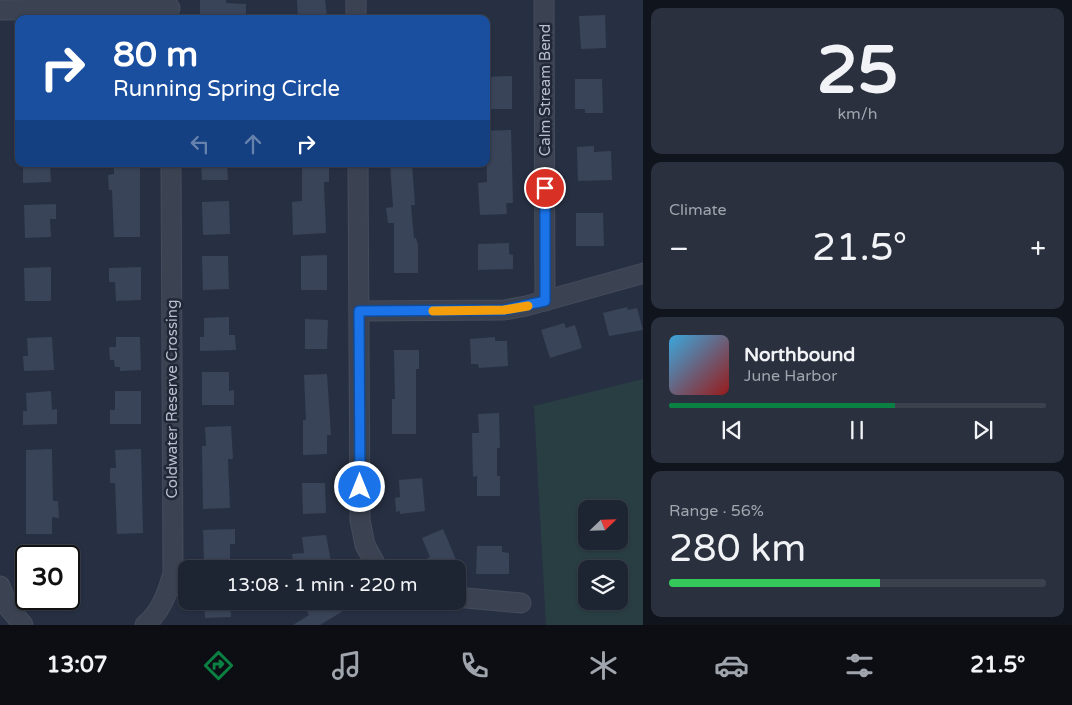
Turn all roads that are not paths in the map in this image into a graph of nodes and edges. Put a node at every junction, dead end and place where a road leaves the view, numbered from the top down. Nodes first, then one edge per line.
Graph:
1 (356, 0) edge
2 (544, 0) edge
3 (170, 9) edge
4 (0, 10) edge
5 (356, 15) edge
6 (171, 167) edge
7 (358, 167) edge
8 (643, 274) edge
9 (545, 301) junction
10 (359, 311) junction
11 (373, 560) edge
12 (0, 586) edge
13 (466, 598) edge
14 (521, 603) dead end
15 (23, 625) edge
16 (145, 625) edge

1 - 5 street
2 - 9 street, Calm Stream Bend
3 - 4 street
6 - 16 street, Coldwater Reserve Crossing
7 - 10 street
8 - 9 street
9 - 10 street
10 - 11 street
12 - 15 street
13 - 14 street

